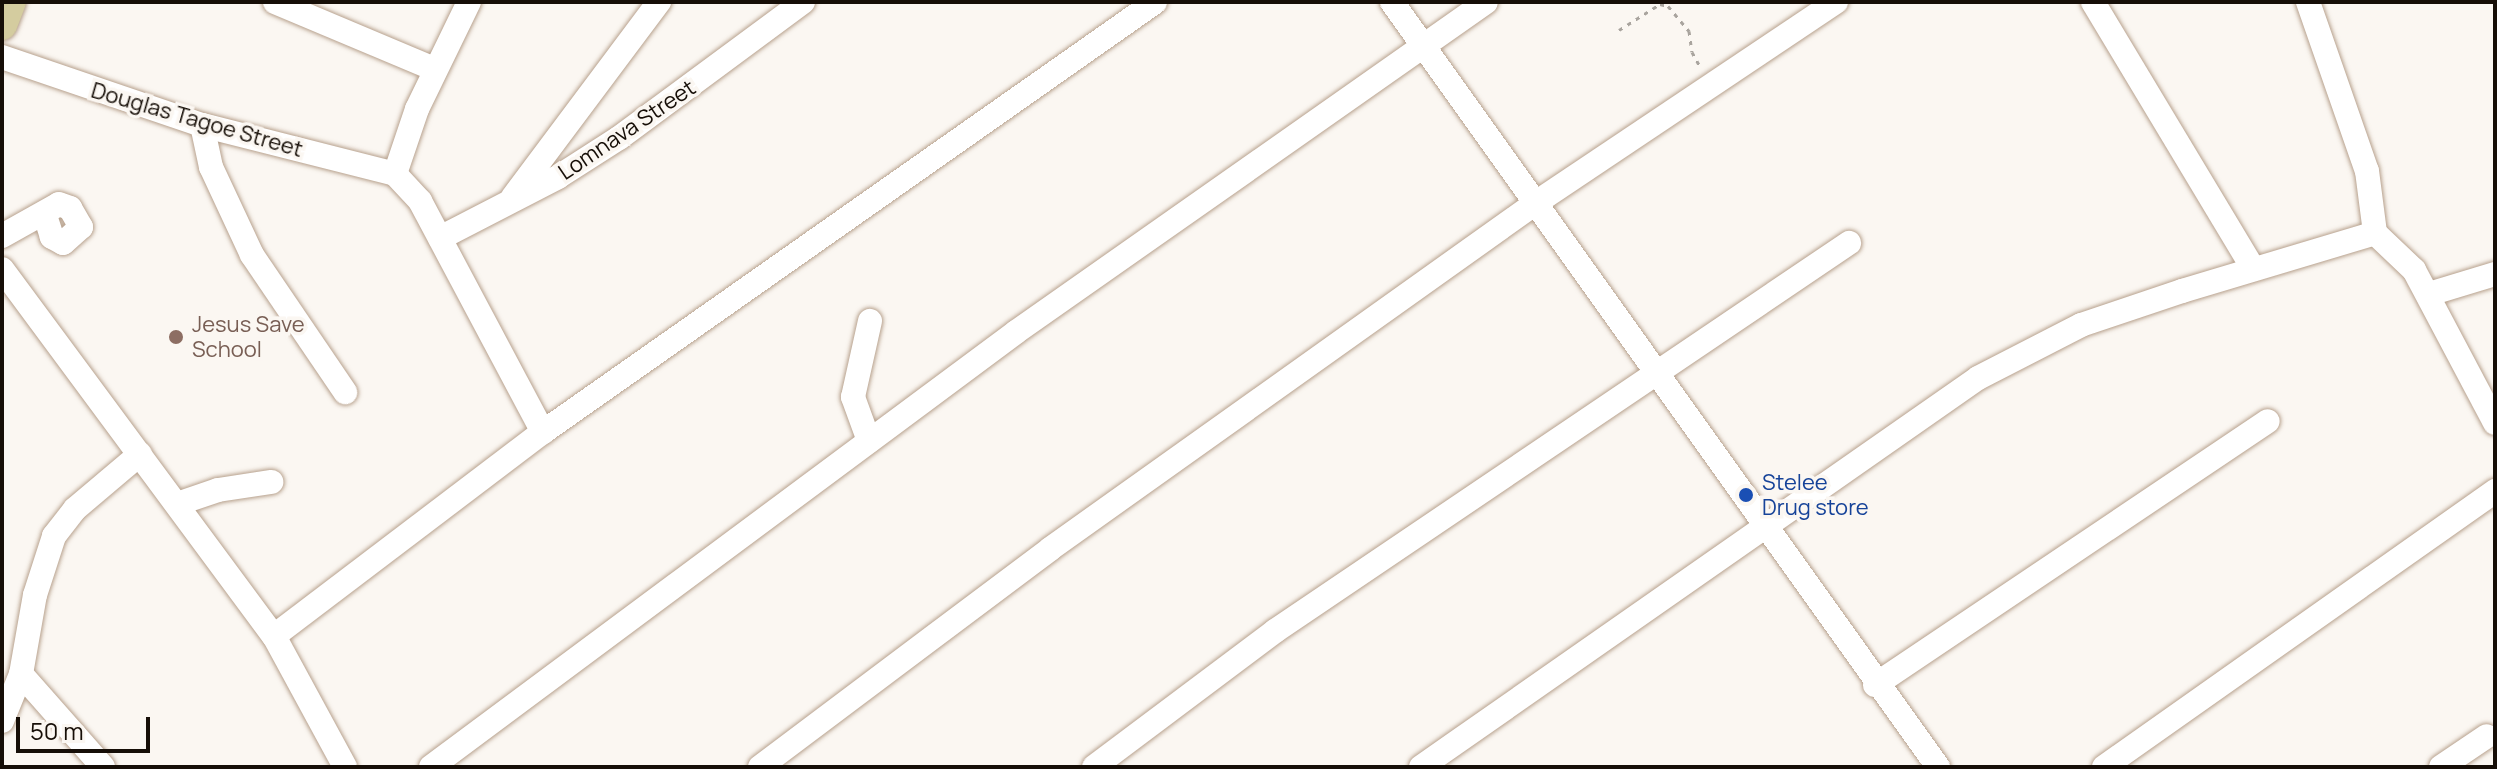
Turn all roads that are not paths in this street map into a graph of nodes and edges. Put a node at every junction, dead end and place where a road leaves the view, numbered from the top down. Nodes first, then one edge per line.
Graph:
1 (11, 2) edge
2 (275, 2) edge
3 (469, 2) edge
4 (659, 2) edge
5 (803, 2) edge
6 (1155, 2) edge
7 (1392, 2) edge
8 (1486, 2) edge
9 (1836, 2) edge
10 (2093, 2) edge
11 (2308, 2) edge
12 (2, 25) edge
13 (1424, 44) junction
14 (2, 57) edge
15 (434, 69) junction
16 (202, 125) junction
17 (395, 174) junction
18 (510, 202) junction
19 (1537, 202) junction
20 (44, 213) dead end
21 (2375, 233) junction
22 (2, 236) edge
23 (440, 238) junction
24 (1849, 243) dead end
25 (2253, 268) junction
26 (2, 269) edge
27 (2495, 274) edge
28 (2429, 294) junction
29 (870, 321) dead end
30 (1658, 372) junction
31 (345, 392) dead end
32 (2489, 397) edge
33 (2268, 421) dead end
34 (2495, 423) edge
35 (543, 432) junction
36 (869, 441) junction
37 (140, 454) junction
38 (271, 482) dead end
39 (2495, 491) edge
40 (177, 504) junction
41 (1763, 527) junction
42 (274, 636) junction
43 (21, 674) junction
44 (1875, 685) junction
45 (2, 721) edge
46 (2487, 736) dead end
47 (103, 767) edge
48 (345, 767) edge
49 (431, 767) edge
50 (760, 767) edge
51 (1094, 767) edge
52 (1421, 767) edge
53 (1938, 767) edge
54 (2104, 767) edge
55 (2441, 767) edge

1 - 12 main road
2 - 15 street
3 - 15 street
4 - 18 street
5 - 18 street, Lomnava Street
6 - 35 street
7 - 13 street
8 - 13 street
9 - 19 street
10 - 25 street
11 - 21 street
13 - 19 street
13 - 36 street
14 - 16 street, Douglas Tagoe Street
15 - 17 street
16 - 17 street, Douglas Tagoe Street
16 - 31 street
17 - 23 street
18 - 23 street, Lomnava Street
19 - 30 street
19 - 50 street
20 - 22 street
21 - 25 street
21 - 28 street
23 - 35 street
24 - 30 street
25 - 41 street
26 - 37 street
27 - 28 street
28 - 32 street
29 - 36 street
30 - 41 street
30 - 51 street
32 - 34 street
33 - 44 street
35 - 42 street
36 - 49 street
37 - 40 street
37 - 43 street
38 - 40 street
39 - 54 street
40 - 42 street
41 - 44 street
41 - 52 street
42 - 48 street
43 - 45 street
43 - 47 street
44 - 53 street
46 - 55 street

